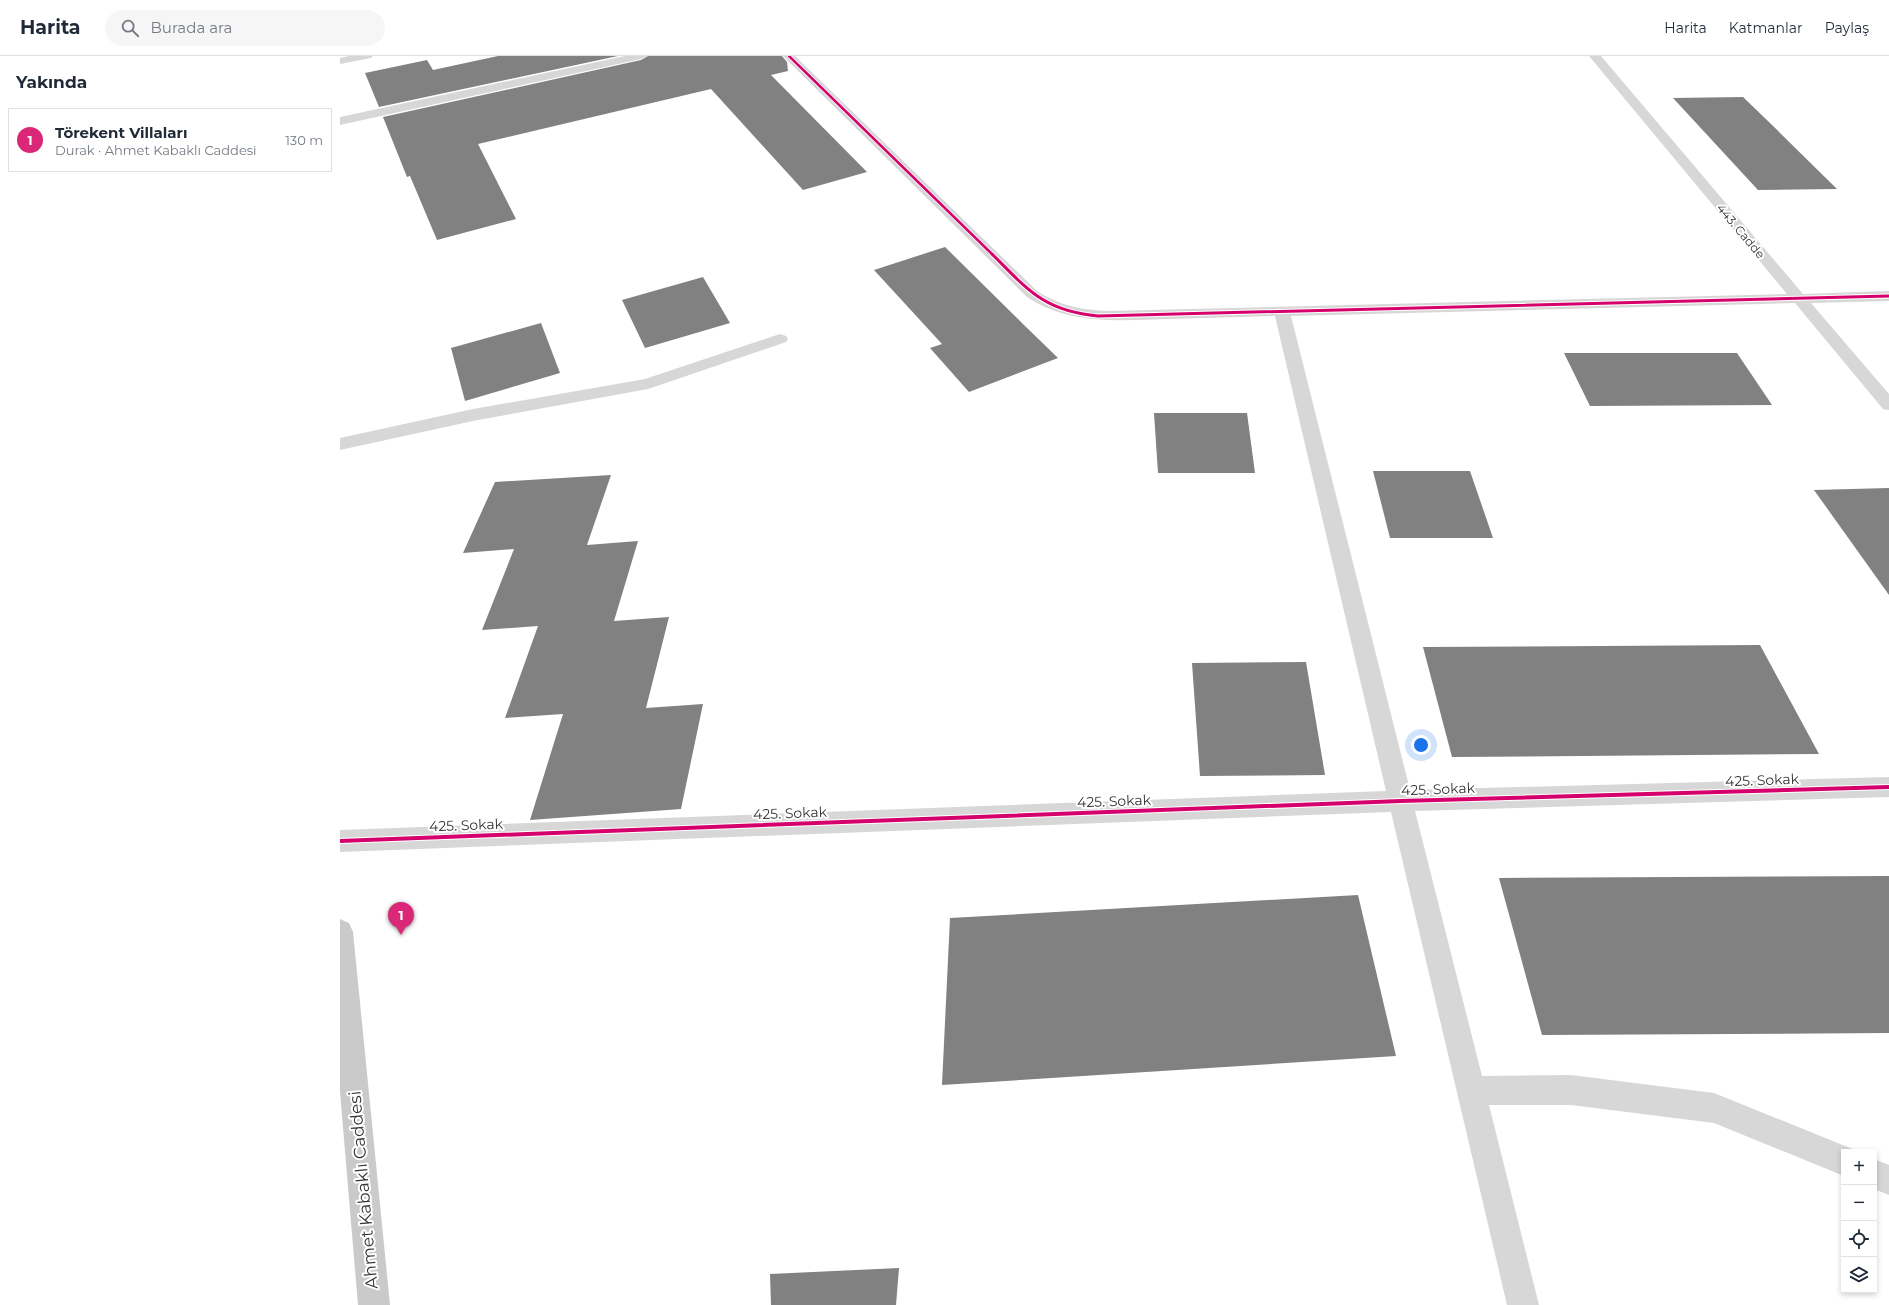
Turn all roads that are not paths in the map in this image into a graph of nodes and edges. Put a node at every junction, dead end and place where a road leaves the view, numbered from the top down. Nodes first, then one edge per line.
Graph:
1 (367, 56) edge
2 (641, 56) edge
3 (789, 56) edge
4 (1595, 56) edge
5 (340, 61) edge
6 (340, 122) edge
7 (1889, 296) edge
8 (1797, 298) junction
9 (1282, 312) junction
10 (780, 339) dead end
11 (1889, 405) edge
12 (340, 444) edge
13 (1889, 787) edge
14 (1401, 801) junction
15 (340, 841) edge
16 (340, 932) edge
17 (1471, 1091) junction
18 (1841, 1160) edge
19 (1877, 1175) edge
20 (1889, 1180) edge
21 (374, 1305) edge
22 (1523, 1305) edge

1 - 5 street
2 - 6 street
3 - 9 street
4 - 8 street, 443. Cadde
7 - 8 street
8 - 9 street
8 - 11 street, 443. Cadde
9 - 14 street
10 - 12 street
13 - 14 street, 425. Sokak
14 - 15 street, 425. Sokak
14 - 17 street
16 - 21 main road, Ahmet Kabaklı Caddesi
17 - 18 street
17 - 22 street
19 - 20 street

